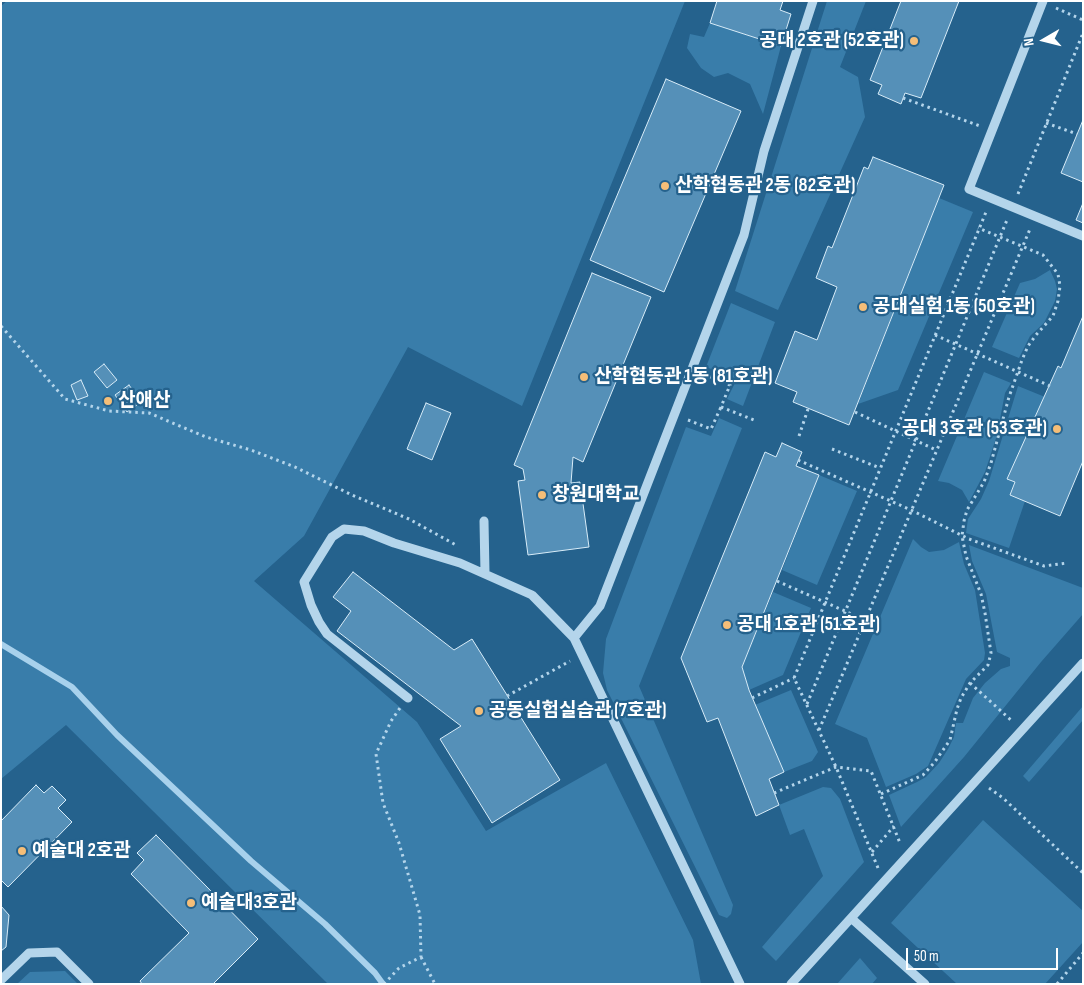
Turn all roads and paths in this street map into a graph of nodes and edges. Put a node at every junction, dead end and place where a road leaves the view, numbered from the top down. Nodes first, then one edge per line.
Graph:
1 (813, 1) edge
2 (1043, 2) edge
3 (1083, 20) edge
4 (1083, 33) edge
5 (903, 98) dead end
6 (1046, 123) junction
7 (992, 131) junction
8 (1077, 134) dead end
9 (990, 198) junction
10 (1012, 207) junction
11 (1034, 216) junction
12 (978, 228) junction
13 (1083, 236) edge
14 (1000, 237) junction
15 (1022, 246) junction
16 (1, 326) edge
17 (934, 335) junction
18 (956, 345) junction
19 (977, 353) junction
20 (693, 370) junction
21 (1018, 372) junction
22 (1050, 386) dead end
23 (721, 406) junction
24 (808, 409) dead end
25 (855, 412) dead end
26 (675, 416) junction
27 (754, 420) dead end
28 (896, 430) junction
29 (799, 436) dead end
30 (916, 441) junction
31 (832, 449) dead end
32 (936, 450) junction
33 (798, 460) dead end
34 (880, 468) junction
35 (871, 492) junction
36 (891, 501) junction
37 (911, 510) junction
38 (484, 521) dead end
39 (962, 536) junction
40 (463, 549) dead end
41 (1067, 563) dead end
42 (485, 573) junction
43 (777, 581) dead end
44 (826, 602) junction
45 (845, 612) junction
46 (865, 620) junction
47 (574, 638) junction
48 (581, 655) junction
49 (1083, 663) edge
50 (794, 678) junction
51 (970, 683) junction
52 (508, 696) dead end
53 (408, 698) joint
54 (752, 698) dead end
55 (807, 705) junction
56 (819, 730) junction
57 (1022, 730) junction
58 (836, 768) junction
59 (978, 779) junction
60 (774, 793) dead end
61 (881, 794) junction
62 (894, 826) junction
63 (872, 852) junction
64 (906, 857) junction
65 (1083, 873) edge
66 (884, 882) junction
67 (851, 918) junction
68 (1083, 954) edge
69 (421, 957) junction
70 (1, 980) edge
71 (89, 984) edge
72 (384, 984) edge
73 (435, 984) edge
74 (740, 984) edge
75 (791, 984) edge
76 (925, 984) edge
77 (1057, 984) edge

1 - 20 lane
2 - 3 path
2 - 7 lane
4 - 6 path
5 - 7 path
6 - 8 path
6 - 10 path
7 - 9 lane
9 - 10 lane
9 - 12 path
10 - 11 lane
10 - 14 path
11 - 13 lane
11 - 15 path
12 - 14 path
12 - 17 path
14 - 15 path
14 - 18 path
15 - 19 path
15 - 21 path
16 - 40 path
17 - 18 path
17 - 28 path
18 - 19 path
18 - 30 path
19 - 21 path
19 - 32 path
20 - 23 path
20 - 26 lane
21 - 22 path
21 - 39 path
23 - 26 path
23 - 27 path
24 - 29 path
25 - 28 path
26 - 47 lane
28 - 30 path
28 - 34 path
30 - 32 path
30 - 36 path
31 - 34 path
32 - 37 path
33 - 35 path
34 - 35 path
35 - 36 path
35 - 44 path
36 - 37 path
36 - 45 path
37 - 39 path
37 - 46 path
38 - 42 lane
39 - 41 path
39 - 51 path
42 - 47 lane
42 - 53 lane
43 - 44 path
44 - 45 path
44 - 50 path
45 - 46 path
45 - 55 path
46 - 56 path
47 - 48 lane
48 - 52 path
48 - 74 lane
49 - 57 lane
50 - 54 path
50 - 55 path
51 - 57 path
51 - 61 path
53 - 69 path
55 - 56 path
56 - 58 path
57 - 59 lane
58 - 60 path
58 - 61 path
58 - 63 path
59 - 64 lane
59 - 65 path
61 - 62 path
62 - 63 path
62 - 64 path
63 - 66 path
64 - 66 lane
66 - 67 lane
67 - 75 lane
67 - 76 lane
68 - 77 path
69 - 72 path
69 - 73 path
70 - 71 lane

